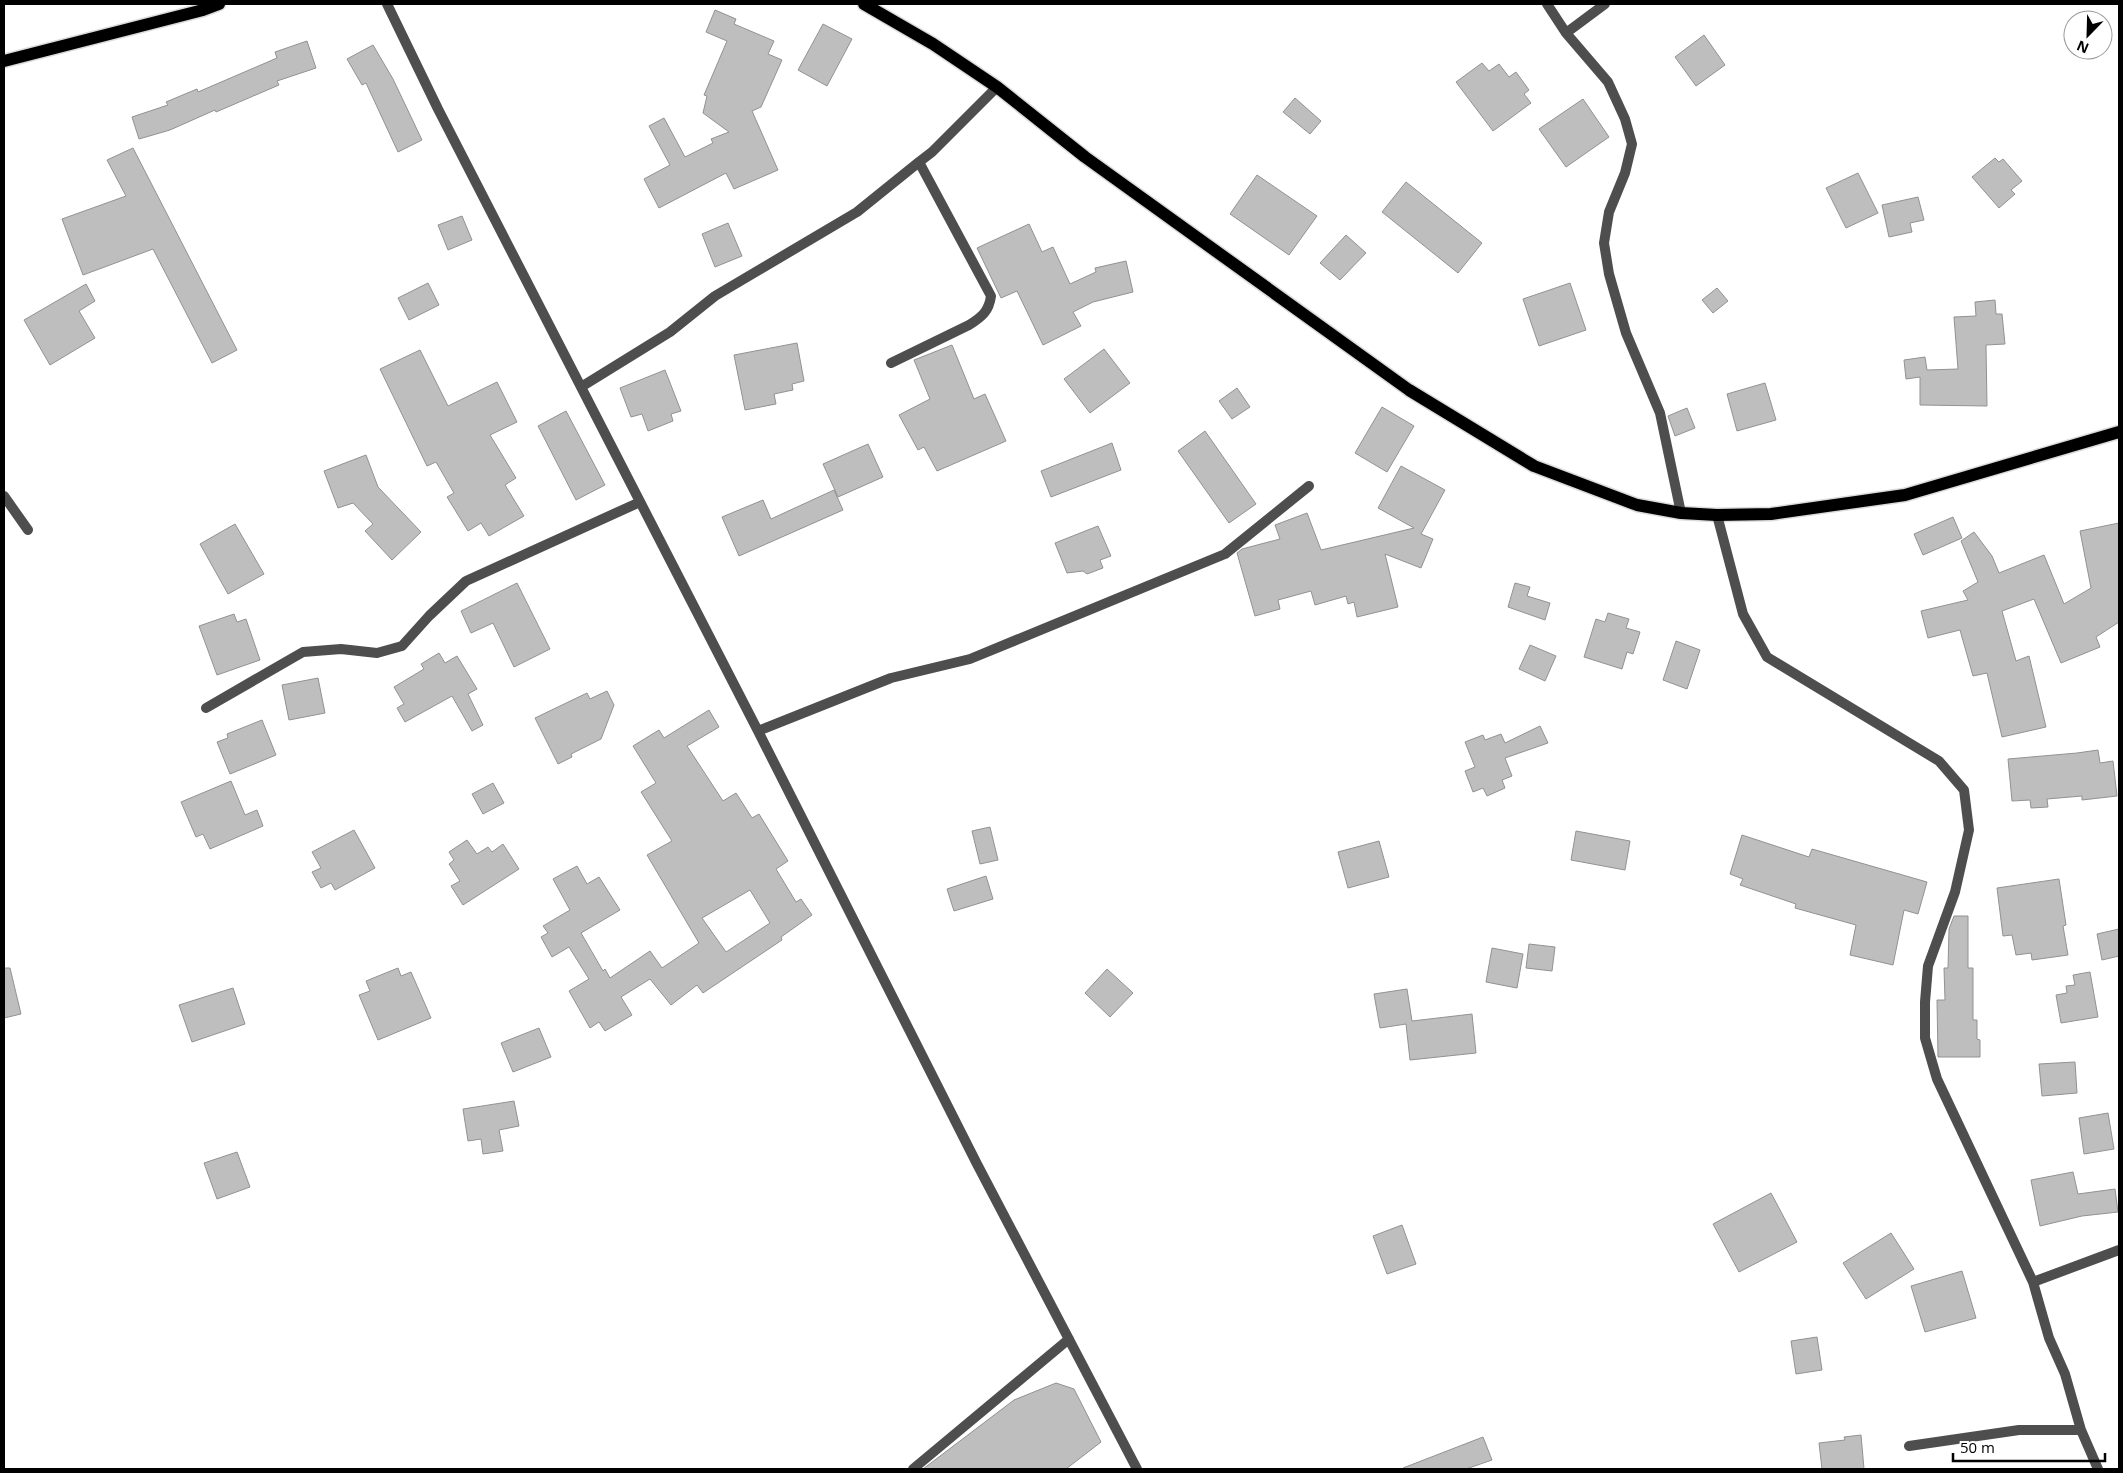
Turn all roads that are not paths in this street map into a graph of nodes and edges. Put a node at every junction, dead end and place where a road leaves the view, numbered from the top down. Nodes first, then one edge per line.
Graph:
1 (219, 4) edge
2 (387, 4) edge
3 (864, 4) edge
4 (1547, 4) edge
5 (1605, 4) edge
6 (1566, 33) junction
7 (4, 61) edge
8 (998, 87) junction
9 (919, 162) junction
10 (891, 363) dead end
11 (581, 387) junction
12 (2119, 432) edge
13 (1309, 486) dead end
14 (4, 496) edge
15 (640, 502) junction
16 (1681, 513) junction
17 (1718, 515) junction
18 (28, 530) dead end
19 (206, 708) dead end
20 (758, 731) junction
21 (2119, 1250) edge
22 (2033, 1282) junction
23 (1069, 1339) junction
24 (2081, 1430) junction
25 (1909, 1446) dead end
26 (913, 1469) edge
27 (1138, 1469) edge
28 (2098, 1469) edge

1 - 7 main road
2 - 11 street
3 - 8 main road
4 - 6 street
5 - 6 street
6 - 16 street
8 - 9 street
8 - 16 main road
9 - 10 street
9 - 11 street
11 - 15 street
12 - 17 main road
13 - 20 street
14 - 18 street
15 - 19 street
15 - 20 street
16 - 17 main road
17 - 22 street
20 - 23 street
21 - 22 street
22 - 24 street
23 - 26 street
23 - 27 street
24 - 25 street
24 - 28 street

